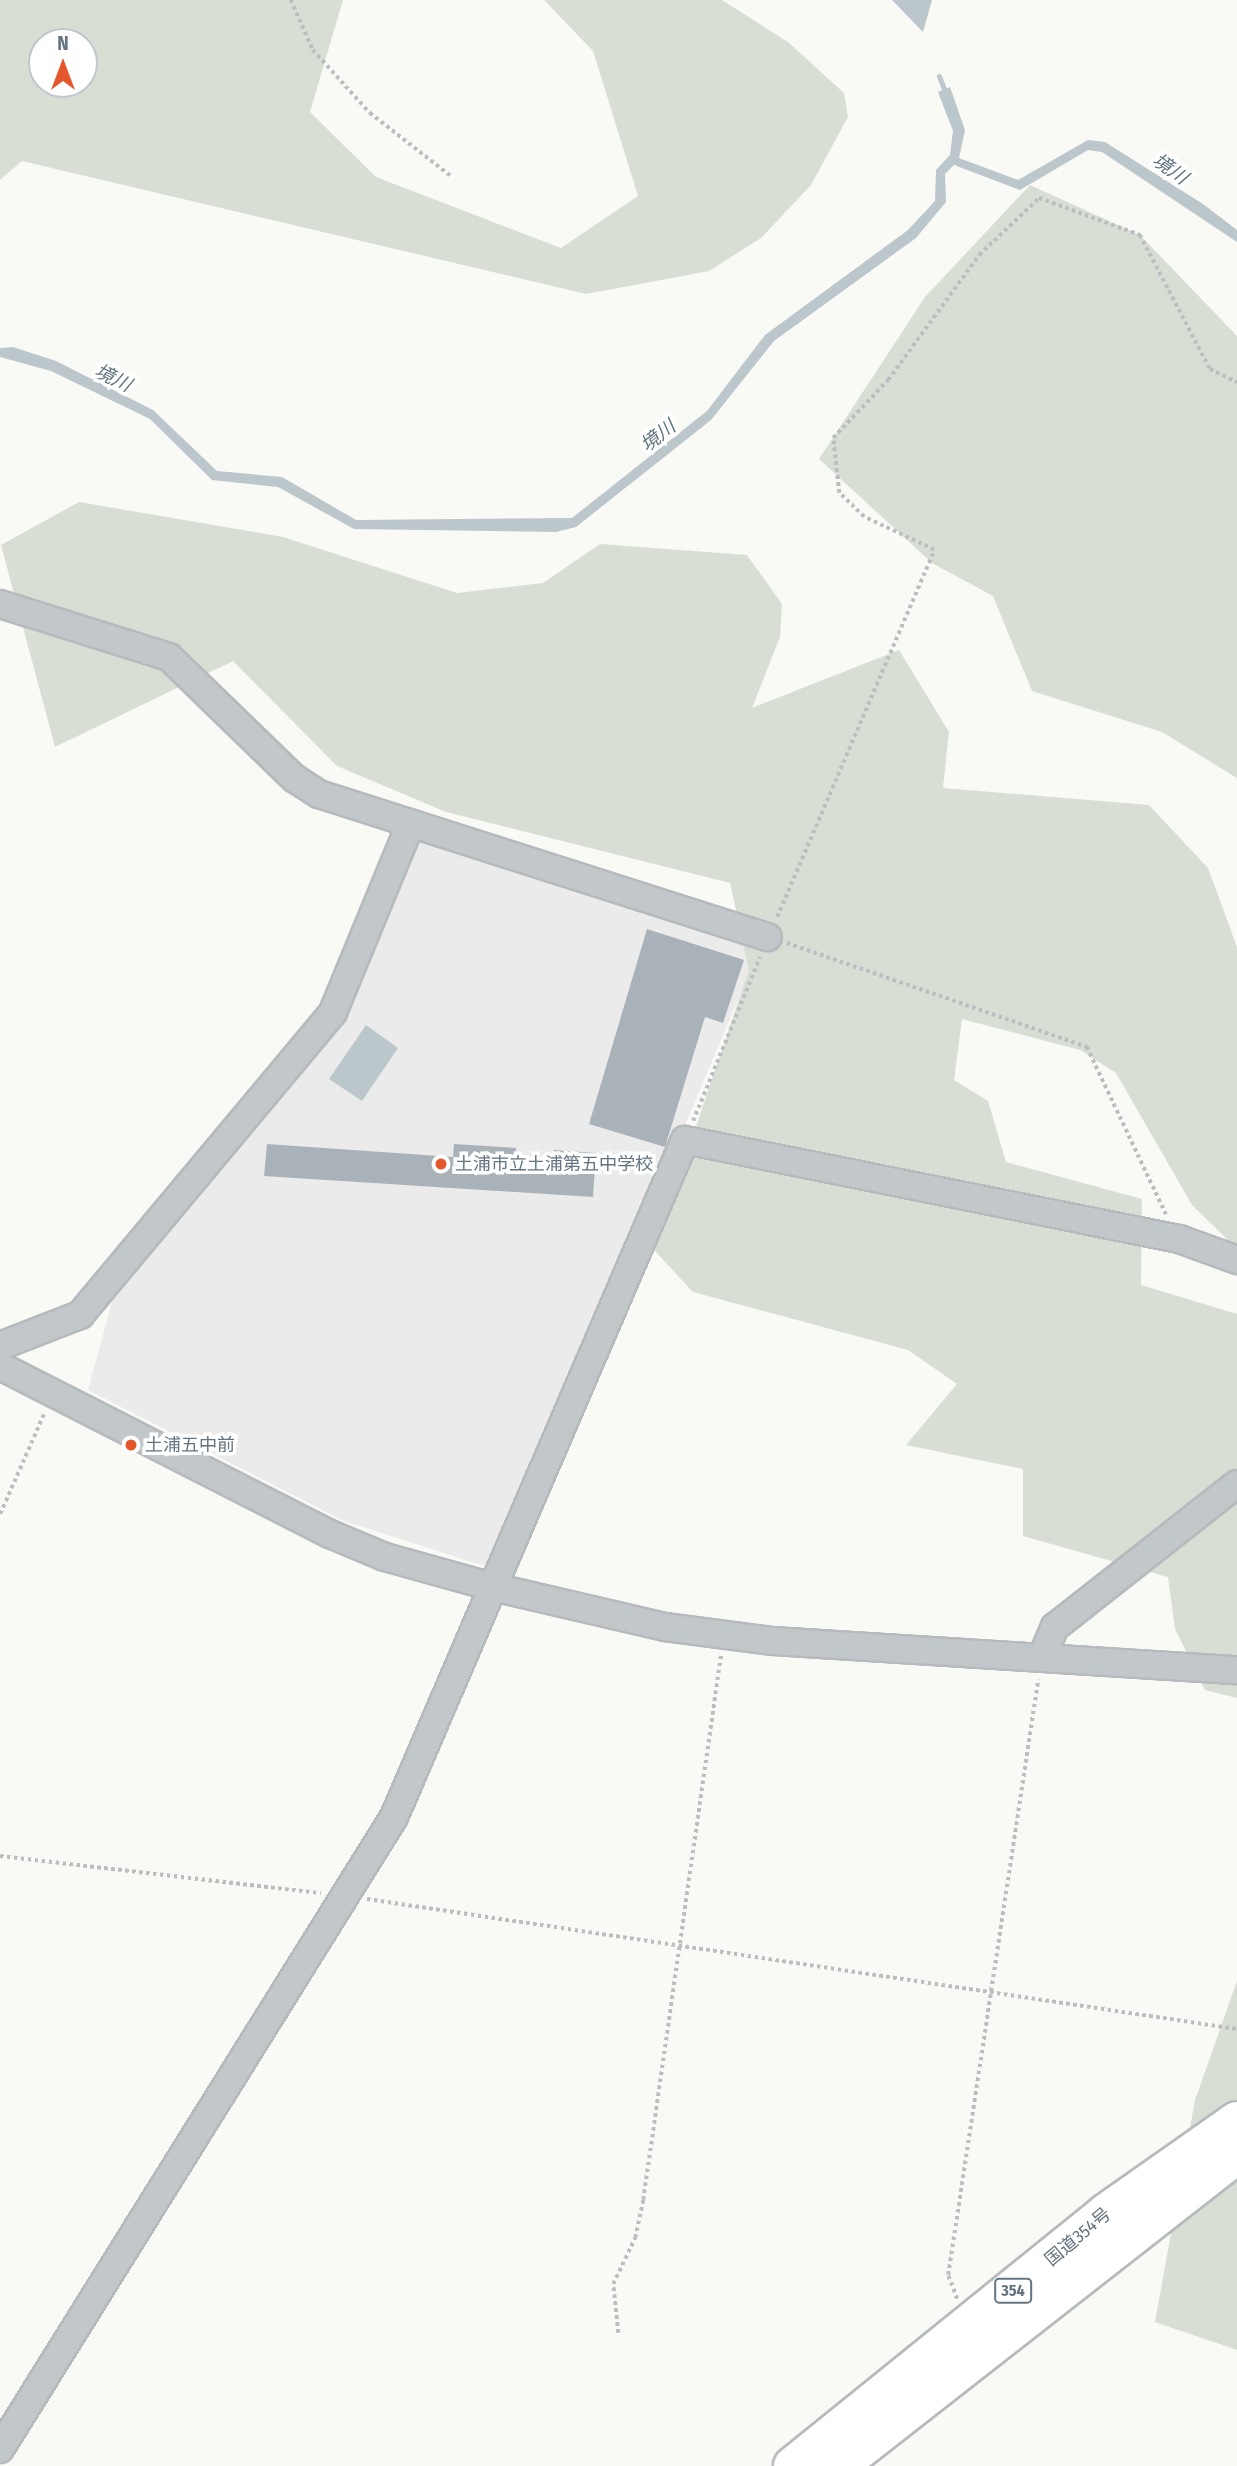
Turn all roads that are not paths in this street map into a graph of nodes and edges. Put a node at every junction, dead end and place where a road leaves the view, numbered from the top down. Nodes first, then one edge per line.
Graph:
1 (0, 604) edge
2 (411, 823) junction
3 (768, 937) road end
4 (1229, 1254) edge
5 (0, 1346) edge
6 (0, 1366) edge
7 (1237, 1484) edge
8 (493, 1587) junction
9 (1042, 1657) junction
10 (1237, 1670) edge
11 (1237, 2121) edge
12 (1237, 2154) edge
13 (0, 2449) edge
14 (793, 2466) edge
15 (838, 2466) edge

1 - 2 street
2 - 3 street
2 - 5 street
4 - 8 street
6 - 8 street
7 - 9 street
8 - 9 street
8 - 13 street
9 - 10 street
11 - 14 highway, 国道354号 / 354
12 - 15 highway, 国道354号 / 354

